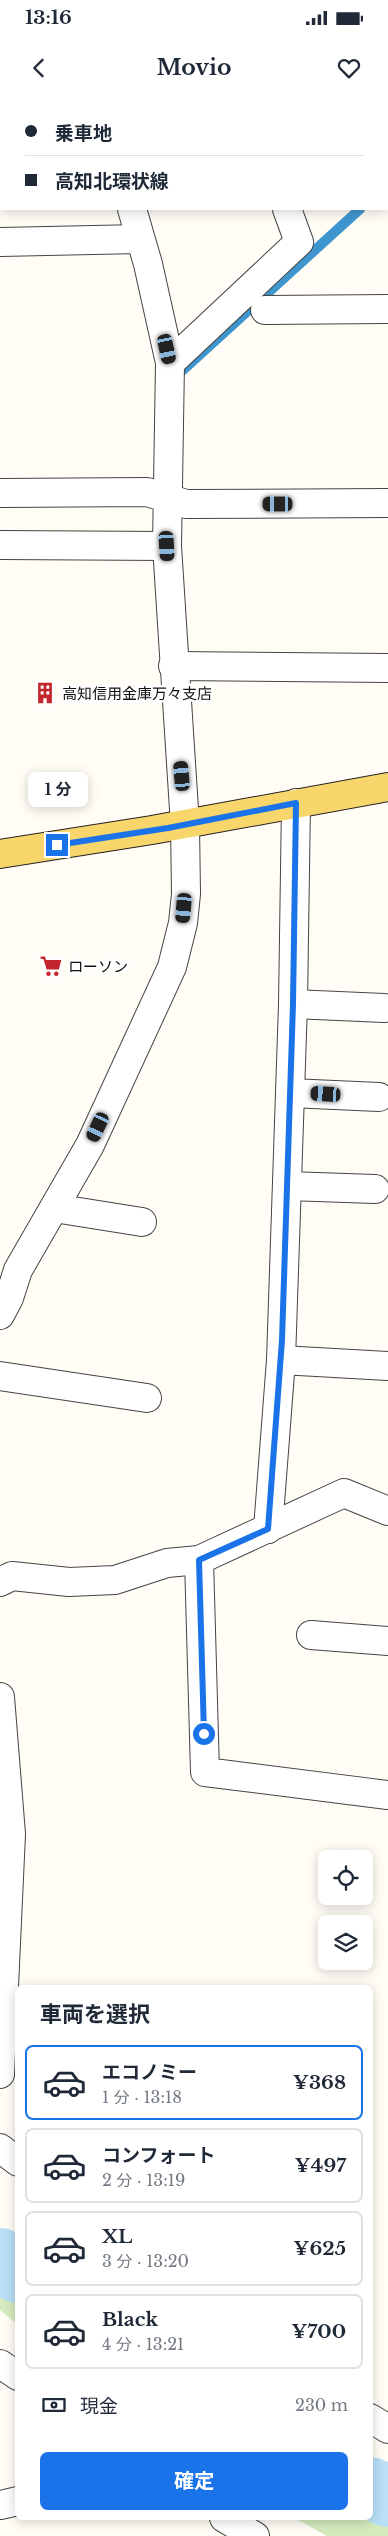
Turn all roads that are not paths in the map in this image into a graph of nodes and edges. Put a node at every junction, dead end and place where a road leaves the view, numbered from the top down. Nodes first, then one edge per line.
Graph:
1 (132, 210) edge
2 (287, 210) edge
3 (140, 239) junction
4 (0, 242) edge
5 (388, 309) edge
6 (264, 310) dead end
7 (170, 363) junction
8 (0, 493) edge
9 (168, 500) junction
10 (388, 503) edge
11 (0, 545) edge
12 (167, 546) junction
13 (173, 666) junction
14 (388, 668) edge
15 (388, 787) edge
16 (296, 803) junction
17 (185, 824) junction
18 (0, 854) edge
19 (293, 1004) junction
20 (384, 1008) dead end
21 (290, 1093) junction
22 (379, 1097) dead end
23 (287, 1186) junction
24 (375, 1189) dead end
25 (54, 1208) junction
26 (142, 1222) dead end
27 (0, 1315) edge
28 (281, 1360) junction
29 (388, 1366) edge
30 (0, 1376) edge
31 (147, 1398) dead end
32 (388, 1511) edge
33 (268, 1529) junction
34 (199, 1560) junction
35 (0, 1582) edge
36 (311, 1635) dead end
37 (388, 1641) edge
38 (0, 1697) edge
39 (3, 1760) edge
40 (388, 1795) edge
41 (0, 2074) edge
42 (0, 2148) edge
43 (15, 2160) edge
44 (0, 2364) edge
45 (15, 2374) edge
46 (373, 2420) edge
47 (388, 2429) edge
48 (15, 2502) edge
49 (0, 2505) edge

1 - 3 street
2 - 7 street
3 - 4 street
3 - 7 street
5 - 6 street
7 - 9 street
8 - 9 street
9 - 10 street
9 - 12 street
11 - 12 street
12 - 13 street
13 - 14 street
13 - 17 street
15 - 16 main road
16 - 17 main road
16 - 19 street
17 - 18 main road
17 - 25 street
19 - 20 street
19 - 21 street
21 - 22 street
21 - 23 street
23 - 24 street
23 - 28 street
25 - 26 street
25 - 27 street
28 - 29 street
28 - 33 street
30 - 31 street
32 - 33 street
33 - 34 street
34 - 35 street
34 - 40 street
36 - 37 street
38 - 39 street
39 - 41 street
42 - 43 street
44 - 45 street
46 - 47 street
48 - 49 street

